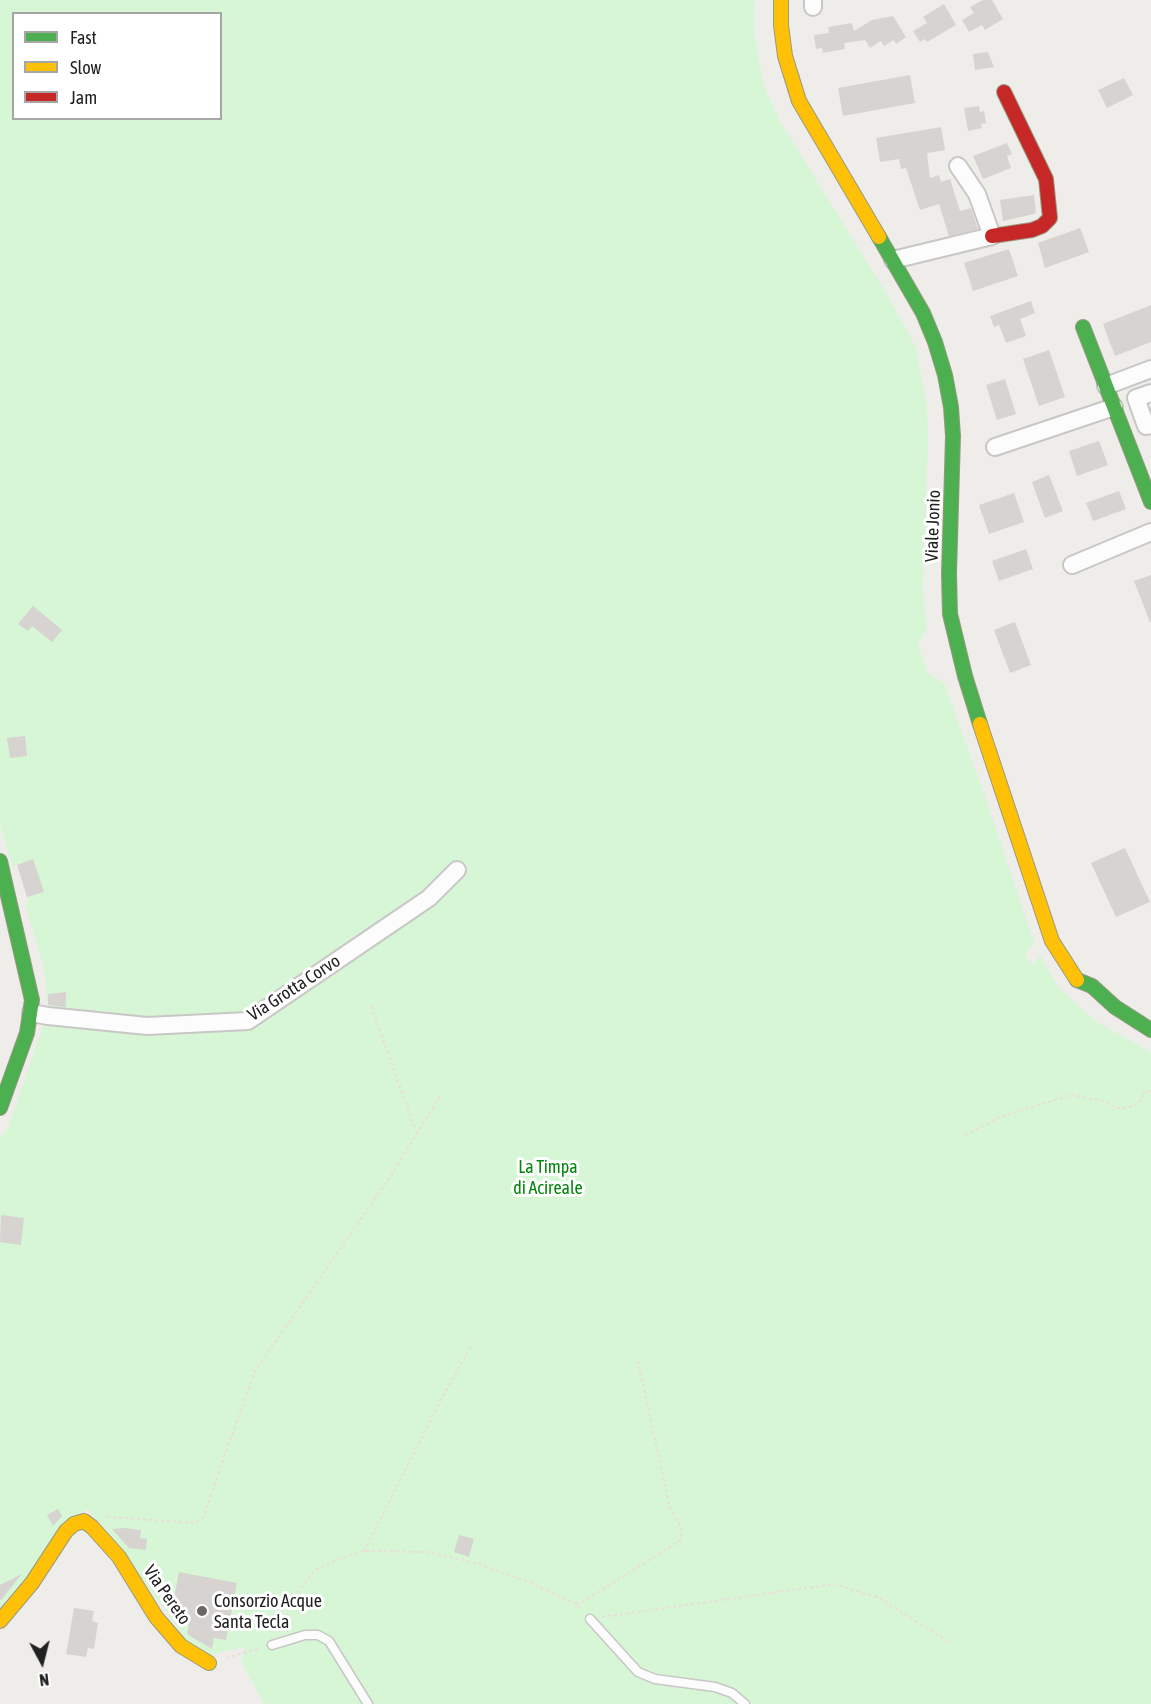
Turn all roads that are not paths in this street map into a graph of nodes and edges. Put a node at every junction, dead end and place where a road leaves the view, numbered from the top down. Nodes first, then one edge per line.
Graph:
1 (781, 0) edge
2 (1004, 93) dead end
3 (958, 166) dead end
4 (992, 236) junction
5 (893, 260) junction
6 (1083, 327) dead end
7 (1151, 369) edge
8 (1106, 386) junction
9 (1143, 396) edge
10 (1114, 407) junction
11 (1151, 425) edge
12 (995, 447) dead end
13 (1151, 502) edge
14 (1151, 532) edge
15 (1072, 565) dead end
16 (0, 861) edge
17 (457, 870) dead end
18 (31, 1012) junction
19 (1151, 1030) edge
20 (0, 1108) edge
21 (590, 1619) road end
22 (0, 1621) edge
23 (272, 1645) road end
24 (209, 1663) road end
25 (368, 1704) edge
26 (745, 1704) edge

1 - 5 main road, Viale Jonio
2 - 4 main road
3 - 4 street
4 - 5 street
5 - 19 main road, Viale Jonio
6 - 8 main road
7 - 8 street
8 - 10 main road
9 - 11 street
10 - 12 street
10 - 13 main road
14 - 15 street
16 - 18 main road
17 - 18 street, Via Grotta Corvo
18 - 20 main road
21 - 26 lane
22 - 24 main road, Via Pereto
23 - 25 lane

